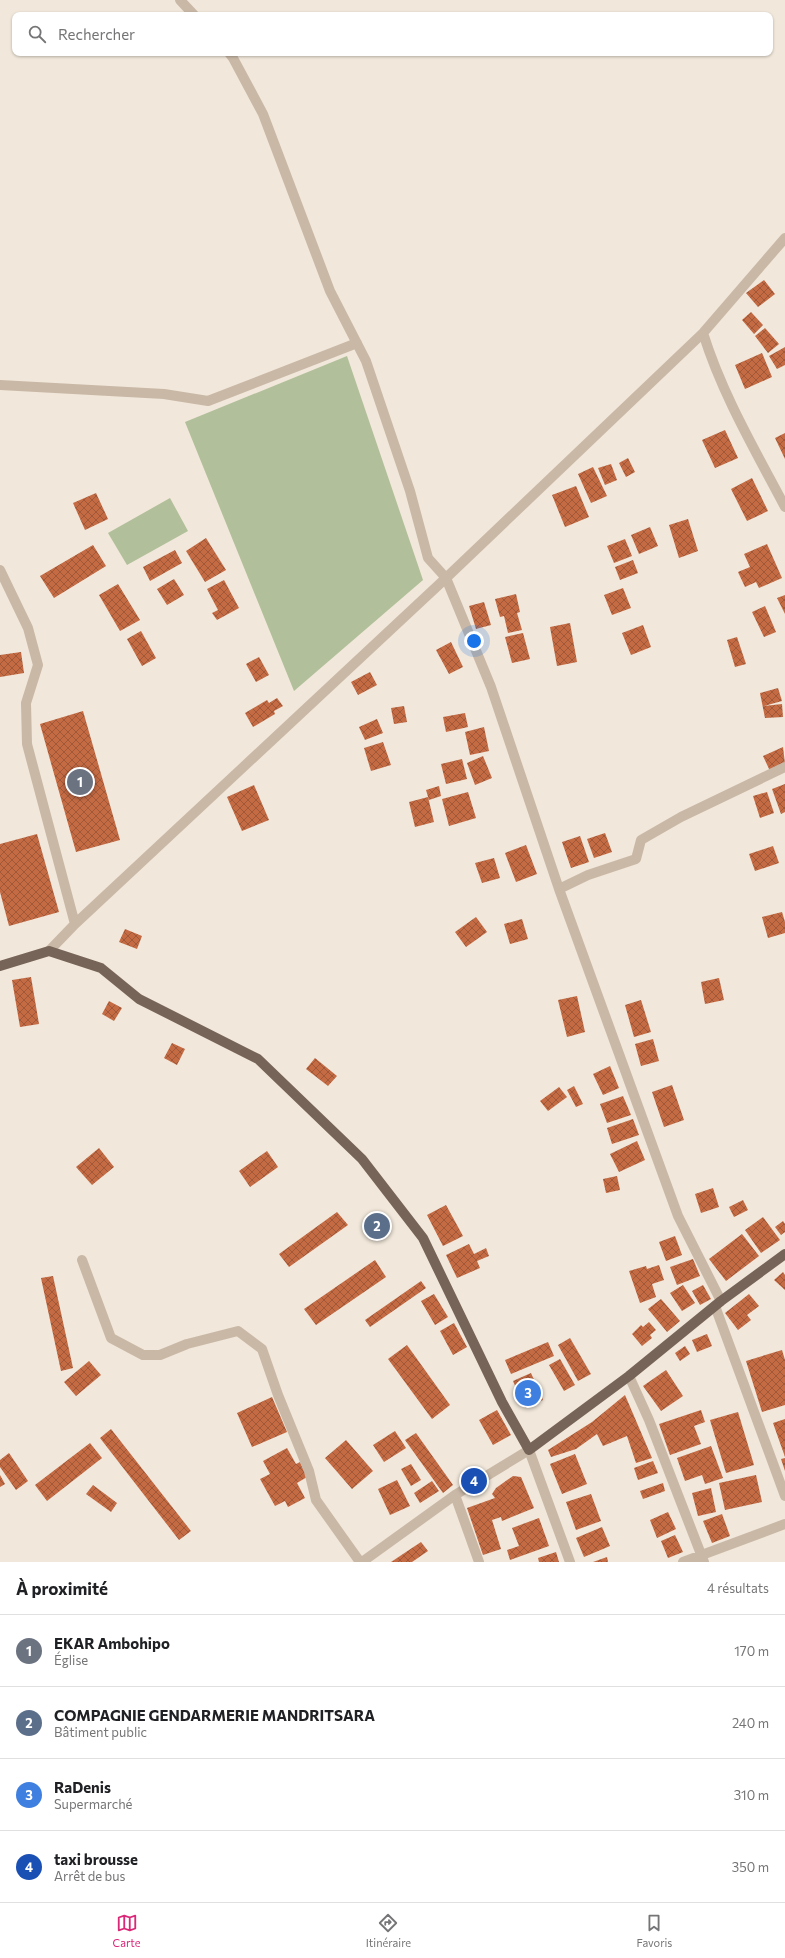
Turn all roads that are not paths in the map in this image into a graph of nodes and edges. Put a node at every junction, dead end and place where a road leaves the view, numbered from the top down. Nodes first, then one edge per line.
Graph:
1 (180, 0) edge
2 (191, 12) edge
3 (231, 56) edge
4 (785, 238) edge
5 (703, 333) junction
6 (357, 343) junction
7 (0, 385) edge
8 (785, 507) edge
9 (0, 570) edge
10 (446, 578) junction
11 (785, 767) edge
12 (559, 889) junction
13 (75, 924) junction
14 (49, 951) junction
15 (0, 966) edge
16 (785, 1254) edge
17 (82, 1260) dead end
18 (718, 1303) junction
19 (629, 1376) junction
20 (529, 1450) junction
21 (455, 1495) junction
22 (785, 1496) edge
23 (785, 1524) edge
24 (703, 1558) edge
25 (361, 1562) edge
26 (479, 1562) edge
27 (570, 1562) edge
28 (683, 1562) edge

1 - 2 street
3 - 6 street
4 - 5 street
5 - 8 street
5 - 10 street
6 - 7 street
6 - 10 street
9 - 13 street
10 - 12 street
10 - 13 street
11 - 12 street
12 - 18 street
13 - 14 street
14 - 15 main road
14 - 20 main road
16 - 18 main road
17 - 25 street
18 - 19 main road
18 - 22 street
19 - 20 main road
19 - 24 street
20 - 21 street
20 - 27 street
21 - 25 street
21 - 26 street
23 - 24 street
24 - 28 street

